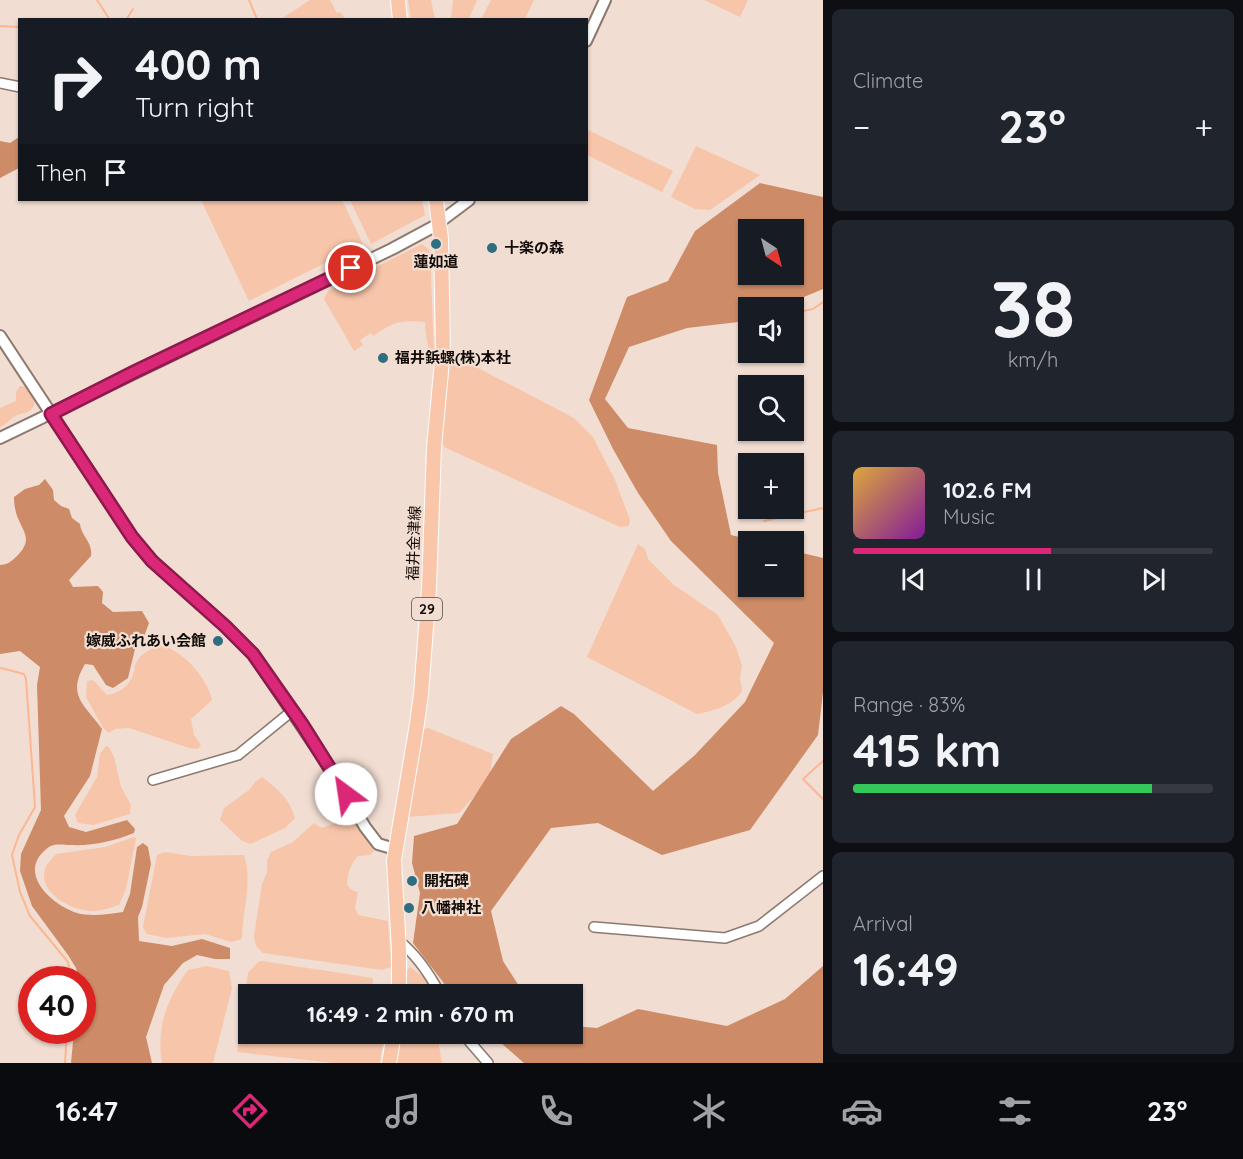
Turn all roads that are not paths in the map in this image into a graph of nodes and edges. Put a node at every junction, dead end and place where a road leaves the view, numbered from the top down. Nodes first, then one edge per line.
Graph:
1 (398, 0) edge
2 (605, 0) edge
3 (400, 18) edge
4 (588, 37) edge
5 (0, 83) edge
6 (18, 87) edge
7 (436, 201) edge
8 (469, 201) edge
9 (440, 222) junction
10 (0, 336) edge
11 (51, 414) junction
12 (0, 438) edge
13 (292, 711) junction
14 (153, 780) dead end
15 (395, 849) junction
16 (823, 876) edge
17 (594, 927) dead end
18 (398, 940) junction
19 (399, 984) edge
20 (435, 984) edge
21 (392, 1044) edge
22 (472, 1044) edge
23 (389, 1063) edge
24 (488, 1063) edge

1 - 3 main road
2 - 4 street
5 - 6 street
7 - 9 main road, 福井金津線 / 29
8 - 9 street
9 - 11 street
9 - 15 main road, 福井金津線 / 29
10 - 11 street
11 - 12 street
11 - 13 street
13 - 14 street
13 - 15 street
15 - 18 main road, 福井金津線 / 29
16 - 17 street
18 - 19 main road, 福井金津線 / 29
18 - 20 street
21 - 23 main road
22 - 24 street

